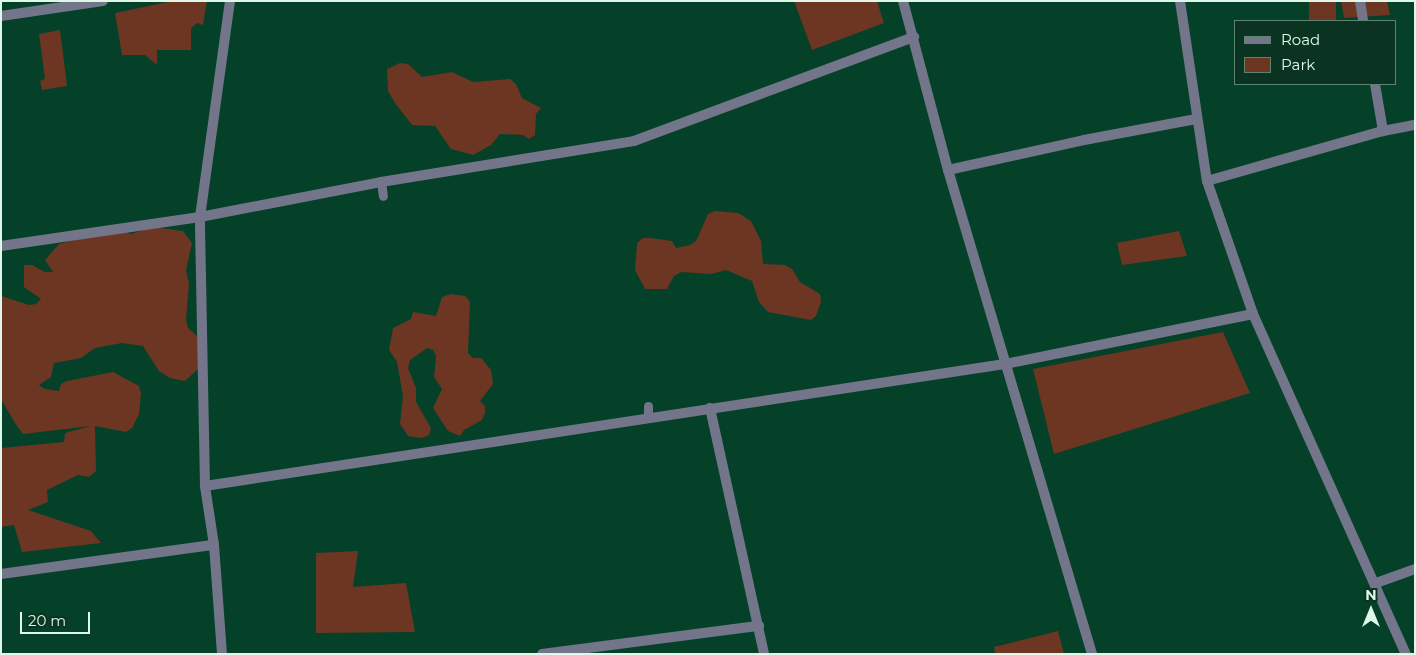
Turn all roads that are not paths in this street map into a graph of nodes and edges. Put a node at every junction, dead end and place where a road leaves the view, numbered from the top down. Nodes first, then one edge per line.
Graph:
1 (103, 1) edge
2 (230, 1) edge
3 (903, 1) edge
4 (1180, 1) edge
5 (1360, 1) edge
6 (1, 16) edge
7 (1363, 20) edge
8 (914, 37) junction
9 (1374, 85) edge
10 (1196, 119) junction
11 (1415, 125) edge
12 (1383, 131) junction
13 (948, 170) junction
14 (1208, 181) junction
15 (381, 182) junction
16 (383, 196) dead end
17 (200, 217) junction
18 (1, 246) edge
19 (1253, 314) junction
20 (1005, 364) junction
21 (648, 406) dead end
22 (710, 408) junction
23 (648, 418) junction
24 (205, 486) junction
25 (214, 545) junction
26 (1415, 569) edge
27 (1, 574) edge
28 (1376, 583) junction
29 (759, 626) junction
30 (222, 654) edge
31 (542, 654) edge
32 (764, 654) edge
33 (1092, 654) edge
34 (1406, 654) edge

1 - 6 street
2 - 17 street
3 - 8 street
4 - 10 street
5 - 7 street
8 - 13 street
8 - 15 street
9 - 12 street
10 - 13 street
10 - 14 street
11 - 12 street
12 - 14 street
13 - 20 street
14 - 19 street
15 - 16 lane
15 - 17 street
17 - 18 street
17 - 24 street
19 - 20 street
19 - 28 street
20 - 22 street
20 - 33 street
21 - 23 lane
22 - 23 street
22 - 29 street
23 - 24 street
24 - 25 street
25 - 27 street
25 - 30 street
26 - 28 street
28 - 34 street
29 - 31 street
29 - 32 street

